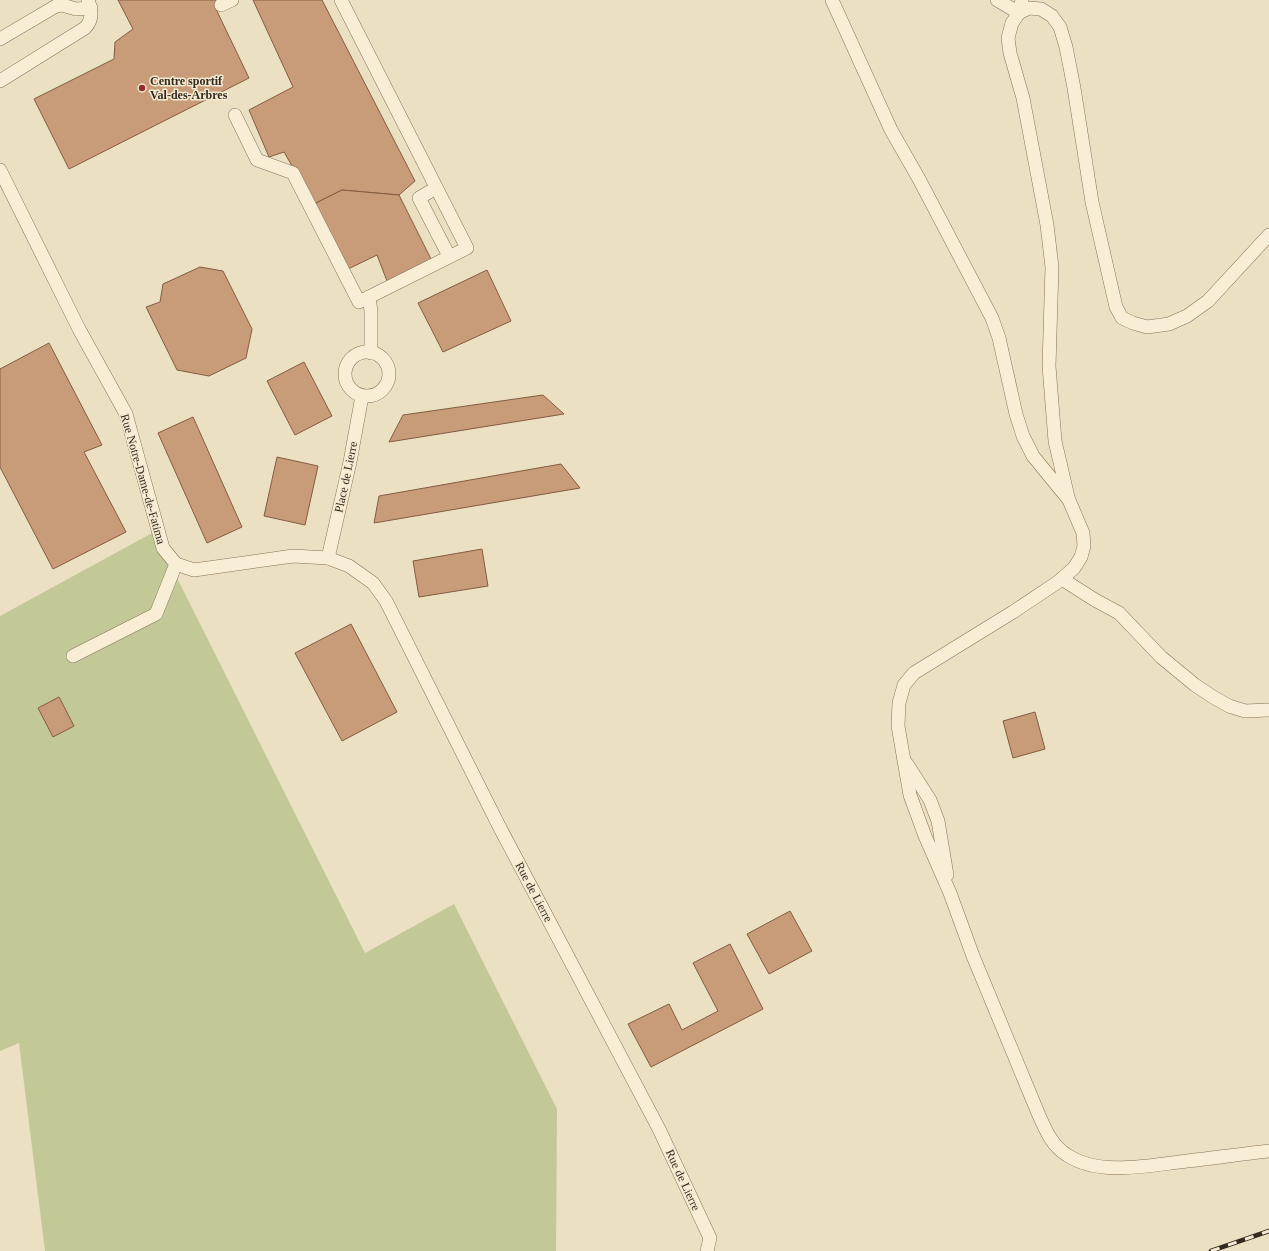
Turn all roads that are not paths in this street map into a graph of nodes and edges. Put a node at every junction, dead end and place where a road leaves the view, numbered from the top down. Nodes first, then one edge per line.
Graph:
1 (341, 0) edge
2 (832, 0) edge
3 (997, 0) edge
4 (1022, 0) edge
5 (89, 4) edge
6 (1019, 13) junction
7 (0, 39) edge
8 (0, 81) edge
9 (235, 115) dead end
10 (0, 170) edge
11 (436, 188) junction
12 (1269, 236) edge
13 (449, 256) junction
14 (369, 297) junction
15 (371, 353) junction
16 (362, 396) junction
17 (1069, 500) junction
18 (328, 558) junction
19 (176, 564) junction
20 (1062, 579) junction
21 (73, 656) dead end
22 (1269, 710) edge
23 (903, 760) junction
24 (950, 894) junction
25 (1269, 1151) edge
26 (707, 1251) edge

1 - 11 street
2 - 17 street
3 - 6 street
4 - 6 street
5 - 7 street
5 - 8 street
6 - 12 street
6 - 17 street
9 - 14 street
10 - 19 street, Rue Notre-Dame-de-Fatima
11 - 13 street
11 - 13 street
13 - 14 street
14 - 15 street
15 - 16 street
15 - 16 street
16 - 18 street, Place de Lierre
17 - 20 street
18 - 19 street
18 - 26 street, Rue de Lierre
19 - 21 street
20 - 22 street
20 - 23 street
23 - 24 street
23 - 24 street
24 - 25 street

